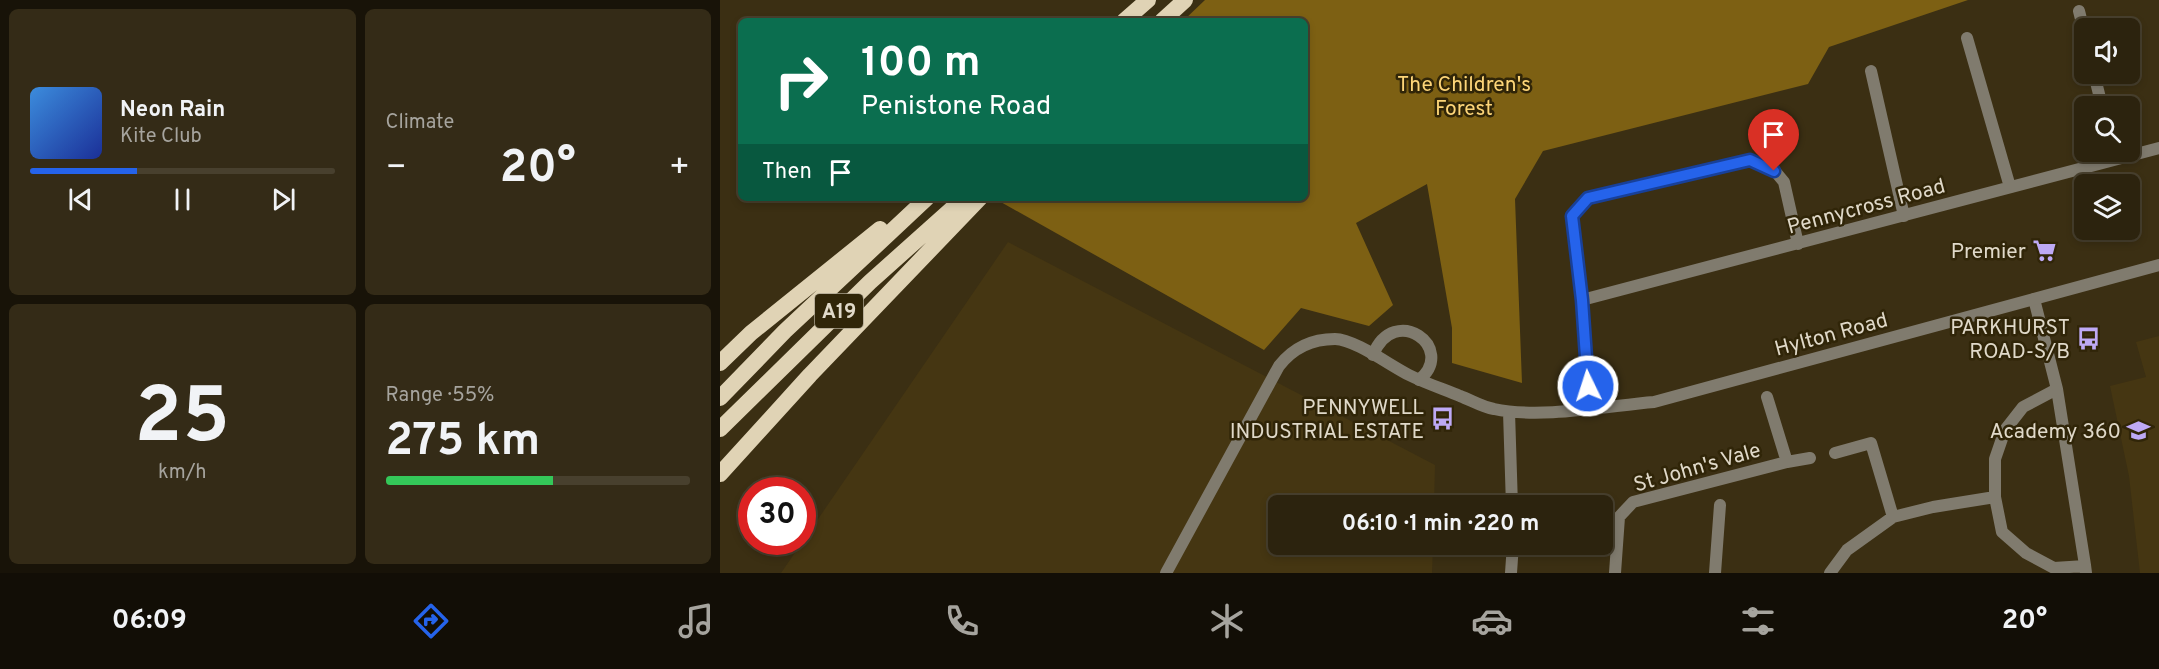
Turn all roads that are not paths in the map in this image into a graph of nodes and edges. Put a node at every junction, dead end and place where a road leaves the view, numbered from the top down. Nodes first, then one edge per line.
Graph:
1 (1148, 0) edge
2 (1185, 0) edge
3 (2079, 11) dead end
4 (1127, 18) edge
5 (1165, 18) edge
6 (2081, 18) edge
7 (1967, 38) dead end
8 (1870, 71) dead end
9 (2159, 148) edge
10 (2140, 151) edge
11 (2091, 162) edge
12 (2010, 187) junction
13 (914, 201) edge
14 (924, 201) edge
15 (961, 201) edge
16 (977, 201) edge
17 (1904, 216) junction
18 (1798, 244) junction
19 (2159, 265) edge
20 (2034, 299) junction
21 (1582, 300) junction
22 (1373, 355) junction
23 (720, 363) edge
24 (1419, 380) junction
25 (2057, 389) junction
26 (1767, 397) dead end
27 (720, 398) edge
28 (1590, 408) junction
29 (1509, 412) junction
30 (720, 429) edge
31 (1835, 453) dead end
32 (1810, 458) dead end
33 (1787, 462) junction
34 (720, 474) edge
35 (1512, 495) edge
36 (1995, 496) junction
37 (1720, 505) dead end
38 (1893, 517) junction
39 (1512, 555) edge
40 (2086, 570) edge
41 (1166, 573) edge
42 (1511, 573) edge
43 (1615, 573) edge
44 (1716, 573) edge
45 (1830, 573) edge

1 - 4 highway
2 - 5 highway
3 - 6 street
7 - 12 street
8 - 17 street
9 - 10 street, Pennycross Road
11 - 12 street, Pennycross Road
12 - 17 street, Pennycross Road
13 - 23 highway
14 - 27 highway, A19
15 - 30 highway, A19
16 - 34 highway
17 - 18 street, Pennycross Road
18 - 21 street, Pennycross Road
18 - 21 street
19 - 20 street, Hylton Road
20 - 25 street
20 - 28 street, Hylton Road
21 - 28 street
22 - 24 street, Hylton Road
22 - 24 street
22 - 41 street, Hylton Road
24 - 29 street, Hylton Road
25 - 36 street
25 - 40 street
26 - 33 street
28 - 29 street, Hylton Road
29 - 35 street
31 - 38 street
32 - 33 street, St John's Vale
33 - 43 street, St John's Vale
36 - 38 street
36 - 40 street
37 - 44 street
38 - 45 street
39 - 42 street

